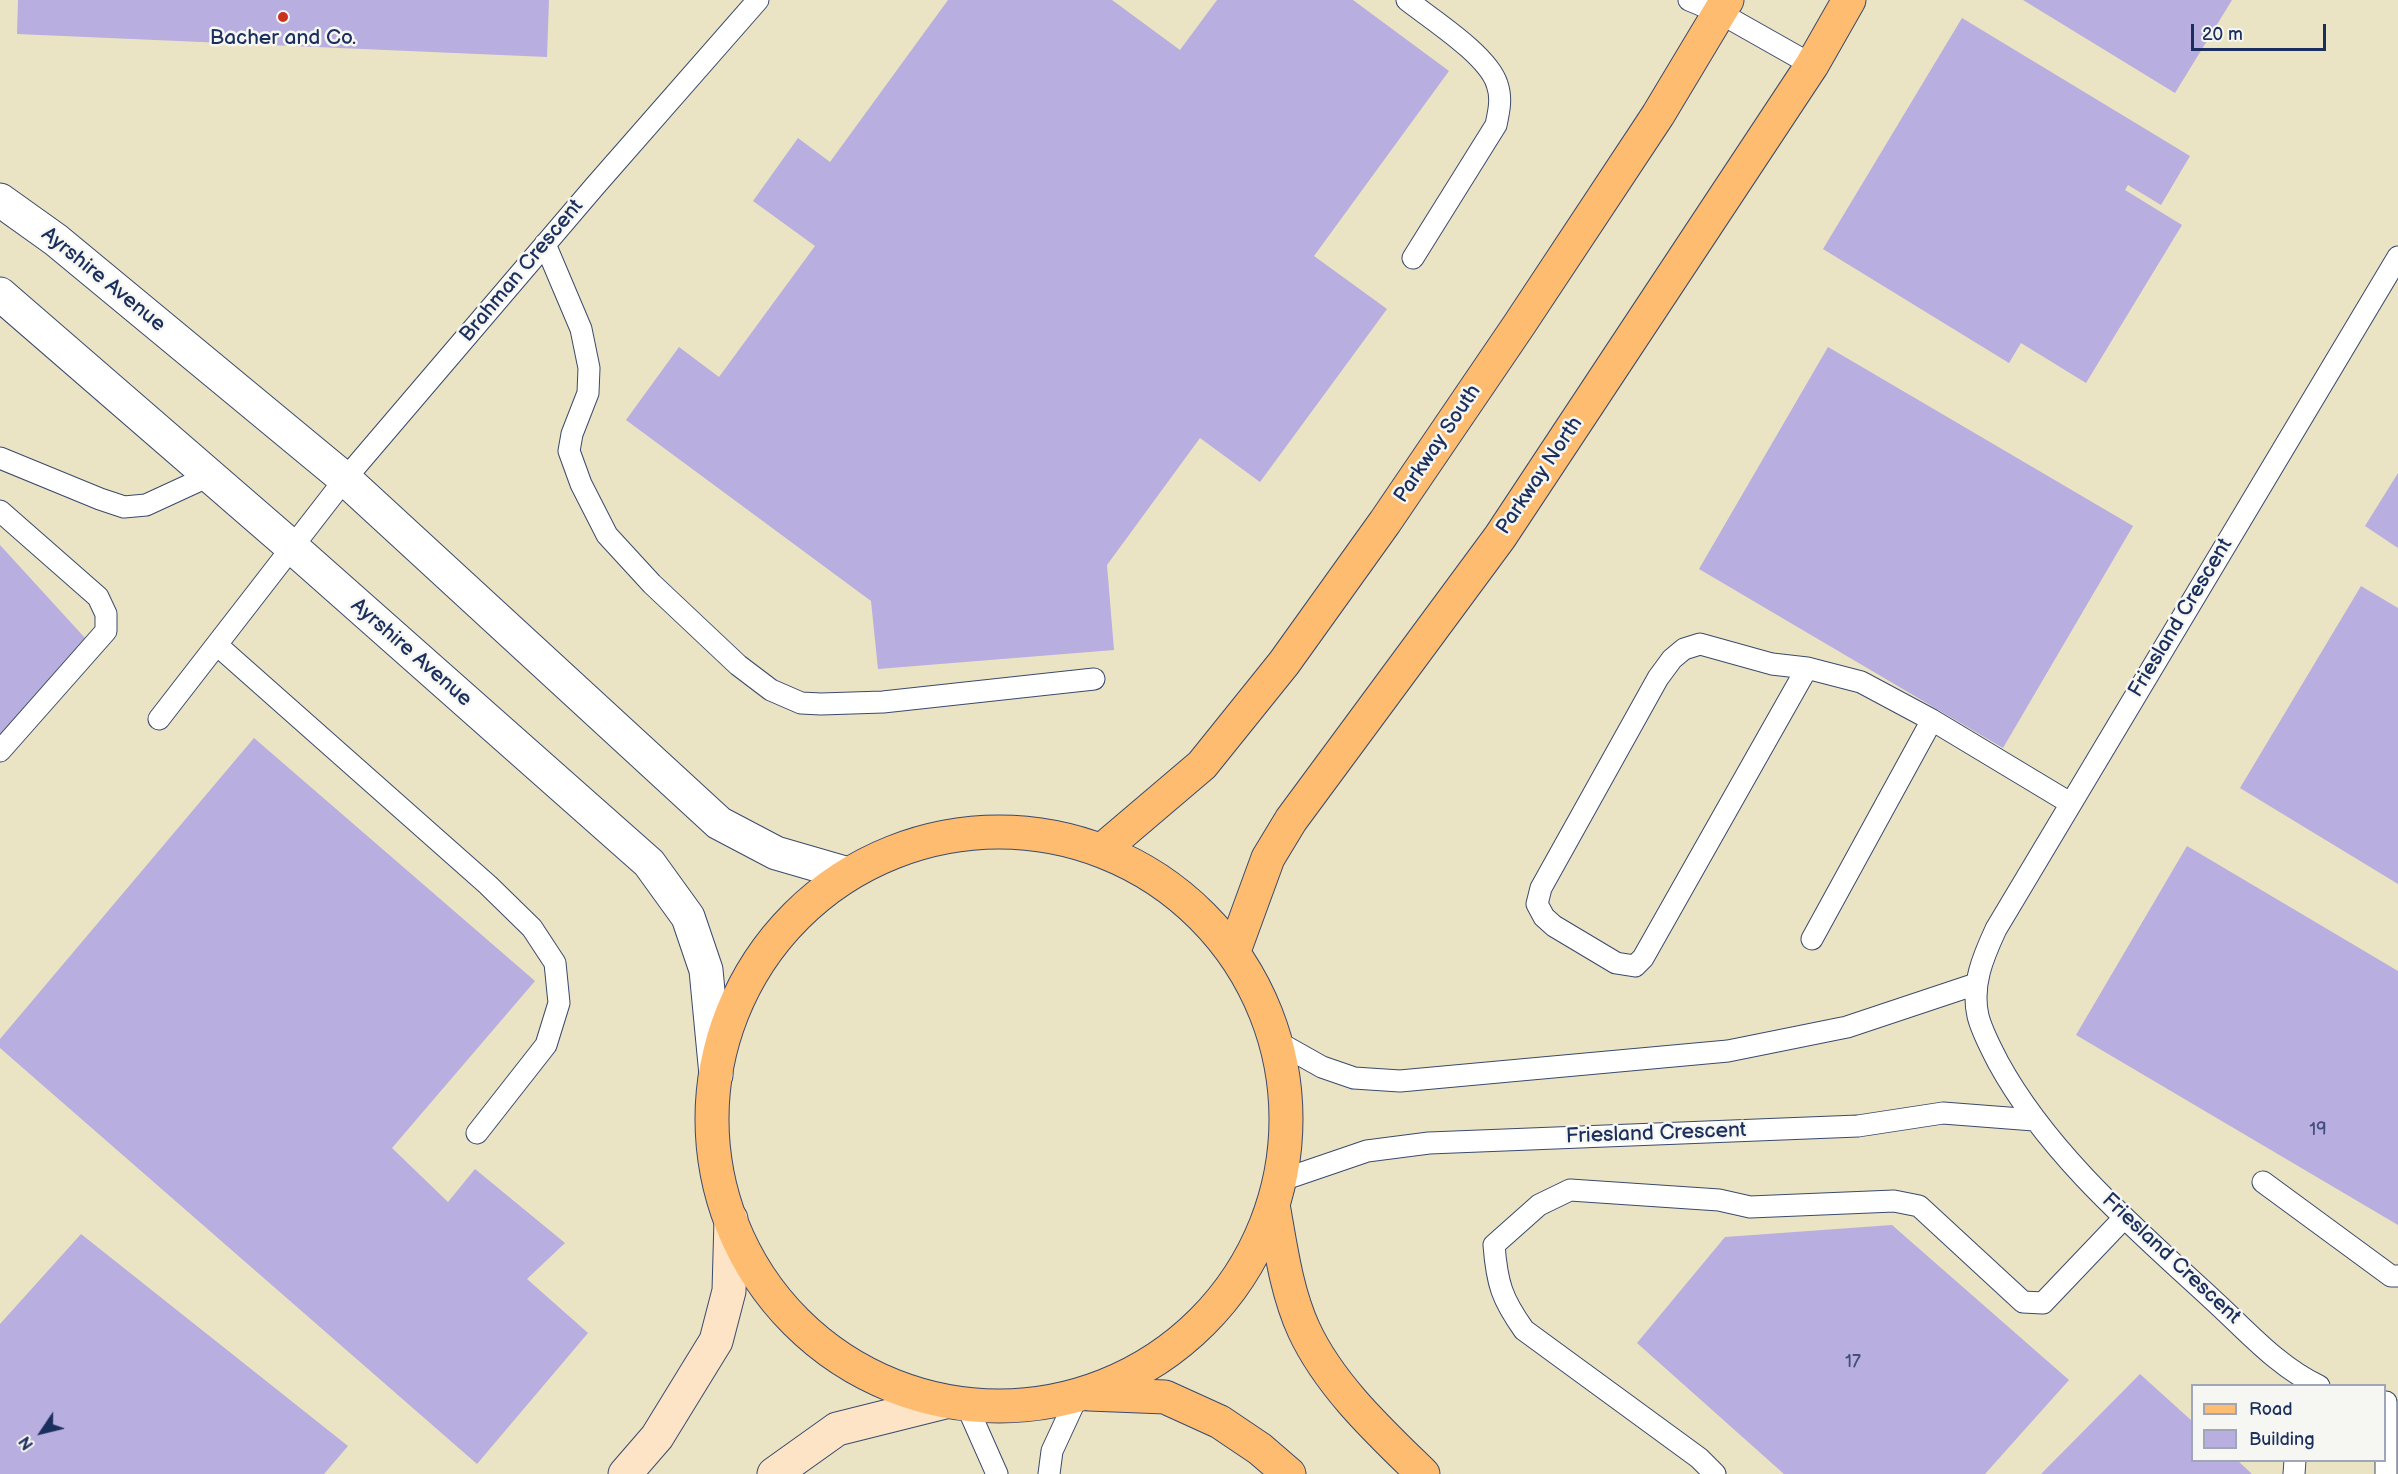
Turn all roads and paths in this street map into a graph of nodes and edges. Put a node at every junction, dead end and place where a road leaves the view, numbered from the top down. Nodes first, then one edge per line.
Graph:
1 (758, 0) edge
2 (1407, 0) edge
3 (1689, 0) edge
4 (1849, 0) edge
5 (1724, 7) edge
6 (1812, 65) junction
7 (0, 200) edge
8 (545, 244) junction
9 (2398, 257) edge
10 (1413, 258) dead end
11 (0, 294) edge
12 (0, 458) edge
13 (209, 476) junction
14 (345, 479) junction
15 (0, 511) edge
16 (292, 547) junction
17 (217, 645) junction
18 (1807, 668) junction
19 (1094, 679) dead end
20 (159, 719) dead end
21 (1932, 720) junction
22 (0, 751) edge
23 (2070, 803) junction
24 (1102, 850) junction
25 (845, 873) junction
26 (1812, 939) dead end
27 (1234, 951) junction
28 (1976, 984) junction
29 (1274, 1040) junction
30 (716, 1075) junction
31 (2034, 1120) junction
32 (477, 1133) dead end
33 (2263, 1182) dead end
34 (1278, 1195) junction
35 (2124, 1218) junction
36 (731, 1220) junction
37 (2398, 1276) edge
38 (2313, 1384) edge
39 (1083, 1395) junction
40 (2390, 1402) edge
41 (956, 1403) junction
42 (625, 1474) edge
43 (774, 1474) edge
44 (997, 1474) edge
45 (1049, 1474) edge
46 (1289, 1474) edge
47 (1423, 1474) edge
48 (1716, 1474) edge
49 (2386, 1474) edge

1 - 8 lane, Brahman Crescent
2 - 10 lane
3 - 5 lane
4 - 6 main road, Parkway North
5 - 6 lane
5 - 24 main road, Parkway South
6 - 27 main road, Parkway North
7 - 14 street, Ayrshire Avenue
8 - 14 lane, Brahman Crescent
8 - 19 lane
9 - 23 lane, Friesland Crescent
11 - 13 street, Ayrshire Avenue
12 - 13 lane
13 - 16 street, Ayrshire Avenue
14 - 16 lane, Brahman Crescent
14 - 25 street, Ayrshire Avenue
15 - 22 lane
16 - 17 lane, Brahman Crescent
16 - 30 street, Ayrshire Avenue
17 - 20 lane, Brahman Crescent
17 - 32 lane
18 - 18 lane
18 - 21 lane
21 - 23 lane
21 - 26 lane
23 - 28 lane, Friesland Crescent
24 - 25 main road
24 - 27 main road
25 - 30 main road
27 - 29 main road
28 - 29 lane
28 - 31 lane, Friesland Crescent
29 - 34 main road
30 - 36 main road
31 - 34 lane, Friesland Crescent
31 - 35 lane, Friesland Crescent
33 - 37 lane
34 - 39 main road
34 - 47 main road
35 - 38 lane, Friesland Crescent
35 - 48 lane
36 - 41 main road
36 - 42 main road
39 - 41 main road
39 - 45 lane
39 - 46 main road
40 - 49 lane
41 - 43 main road
41 - 44 lane

